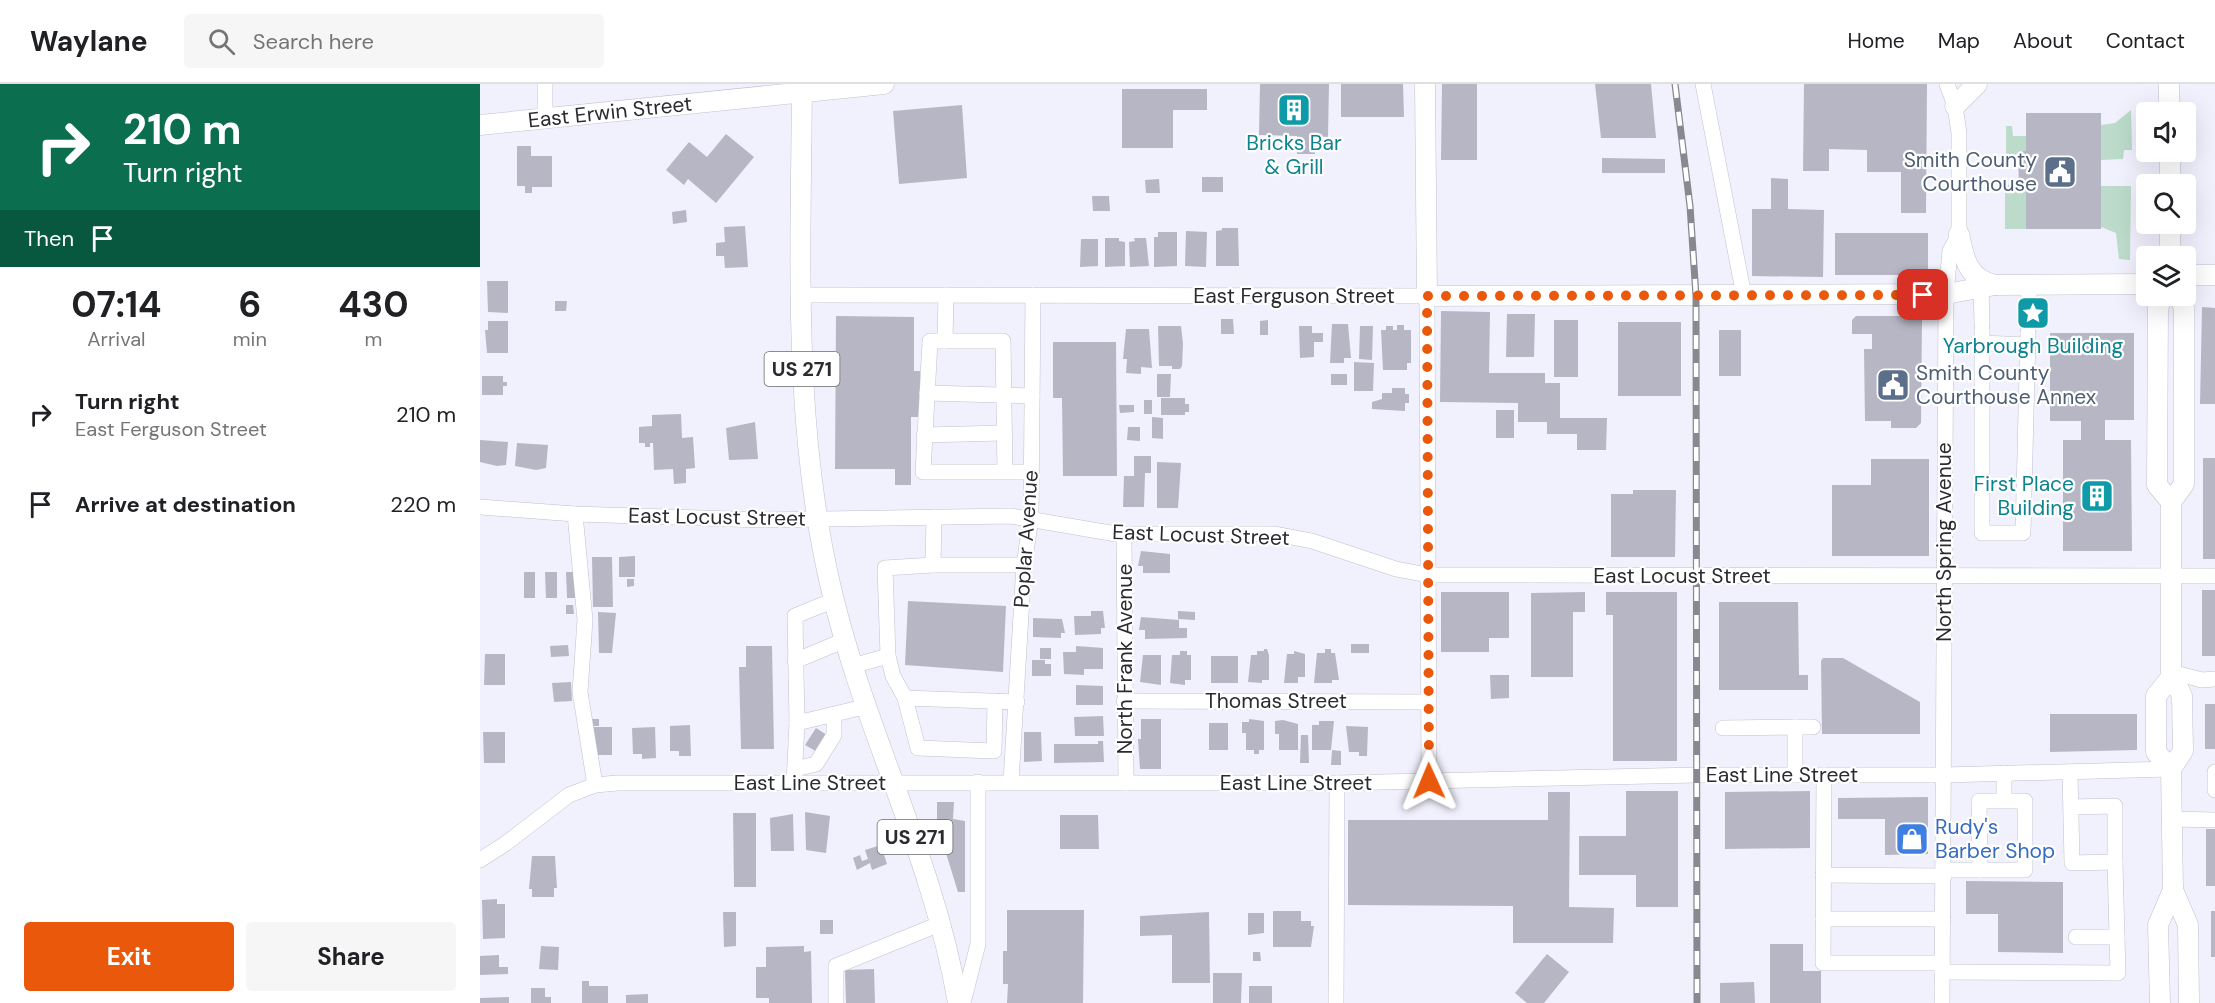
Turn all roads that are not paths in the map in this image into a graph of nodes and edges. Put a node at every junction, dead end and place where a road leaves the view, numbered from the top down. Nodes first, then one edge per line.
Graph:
1 (545, 84) edge
2 (1425, 84) edge
3 (1703, 84) edge
4 (1947, 84) edge
5 (1977, 84) edge
6 (2169, 84) edge
7 (874, 85) edge
8 (802, 89) edge
9 (2169, 102) edge
10 (1955, 106) junction
11 (545, 118) junction
12 (480, 125) edge
13 (1959, 234) junction
14 (2196, 275) edge
15 (2215, 275) edge
16 (2136, 284) edge
17 (2029, 285) junction
18 (1988, 286) junction
19 (1946, 294) junction
20 (800, 295) junction
21 (946, 295) junction
22 (1033, 295) junction
23 (1427, 296) junction
24 (1744, 296) junction
25 (2159, 306) edge
26 (2183, 306) edge
27 (1982, 332) junction
28 (2028, 335) junction
29 (945, 341) junction
30 (927, 393) junction
31 (1004, 395) junction
32 (1032, 396) junction
33 (1004, 433) junction
34 (924, 435) junction
35 (1005, 472) junction
36 (1031, 472) junction
37 (2171, 502) junction
38 (480, 507) edge
39 (574, 514) junction
40 (934, 517) junction
41 (1031, 518) junction
42 (816, 519) junction
43 (1124, 534) junction
44 (933, 565) junction
45 (1024, 565) junction
46 (1428, 575) junction
47 (2171, 576) junction
48 (2215, 576) edge
49 (1944, 577) junction
50 (834, 600) junction
51 (845, 640) junction
52 (888, 656) junction
53 (795, 661) junction
54 (852, 666) junction
55 (2172, 674) junction
56 (2215, 679) edge
57 (905, 698) junction
58 (995, 701) junction
59 (1124, 701) junction
60 (1017, 702) junction
61 (1428, 702) junction
62 (868, 706) junction
63 (834, 716) junction
64 (797, 723) junction
65 (1795, 727) junction
66 (1813, 727) dead end
67 (1723, 728) dead end
68 (2171, 769) junction
69 (2070, 772) junction
70 (2215, 772) edge
71 (2004, 773) junction
72 (1795, 775) junction
73 (1824, 775) junction
74 (1944, 775) junction
75 (794, 776) junction
76 (1429, 781) junction
77 (978, 782) junction
78 (1011, 782) junction
79 (895, 783) junction
80 (1126, 783) junction
81 (1337, 783) junction
82 (595, 785) junction
83 (2215, 790) edge
84 (2004, 801) junction
85 (2071, 807) junction
86 (2172, 819) junction
87 (2215, 820) edge
88 (480, 860) edge
89 (2115, 862) junction
90 (1980, 870) junction
91 (1944, 873) junction
92 (1823, 875) junction
93 (2172, 890) junction
94 (1823, 919) junction
95 (1943, 919) junction
96 (942, 923) junction
97 (2076, 937) dead end
98 (2117, 937) junction
99 (1942, 968) junction
100 (836, 1003) edge
101 (958, 1003) edge
102 (963, 1003) edge
103 (1336, 1003) edge
104 (1942, 1003) edge
105 (2160, 1003) edge
106 (2189, 1003) edge

1 - 11 street
2 - 23 main road
3 - 24 street
4 - 10 street, North Spring Avenue
5 - 10 main road
6 - 9 main road
7 - 8 main road, East Erwin Street
8 - 11 main road, East Erwin Street
8 - 20 main road, US 271
10 - 13 street, North Spring Avenue
11 - 12 main road, East Erwin Street
13 - 18 main road
13 - 19 street, North Spring Avenue
14 - 15 main road
16 - 17 main road, East Ferguson Street
17 - 18 main road, East Ferguson Street
17 - 28 street
18 - 19 main road, East Ferguson Street
18 - 27 street
19 - 24 main road, East Ferguson Street
19 - 49 street, North Spring Avenue
20 - 21 street, East Ferguson Street
20 - 42 main road, US 271
21 - 22 street, East Ferguson Street
21 - 29 street
22 - 23 street, East Ferguson Street
22 - 32 street, Poplar Avenue
23 - 24 main road, East Ferguson Street
23 - 46 street
25 - 37 main road
26 - 37 main road
27 - 28 street
27 - 28 street
29 - 30 street
29 - 31 street
30 - 31 street
30 - 34 street
31 - 32 street
31 - 33 street
32 - 36 street, Poplar Avenue
33 - 34 street
33 - 35 street
34 - 35 street
35 - 36 street
36 - 41 street, Poplar Avenue
37 - 47 main road
38 - 39 street, East Locust Street
39 - 42 street, East Locust Street
39 - 82 street
40 - 41 street, East Locust Street
40 - 42 street, East Locust Street
40 - 44 street
41 - 43 street, East Locust Street
41 - 45 street, Poplar Avenue
42 - 50 main road, US 271
43 - 46 street, East Locust Street
43 - 59 street, North Frank Avenue
44 - 45 street
44 - 52 street
45 - 60 street, Poplar Avenue
46 - 49 street, East Locust Street
46 - 61 street
47 - 48 street, East Locust Street
47 - 49 street, East Locust Street
47 - 55 main road
49 - 74 street, North Spring Avenue
50 - 51 main road, US 271
50 - 53 street
51 - 53 street
51 - 54 main road, US 271
52 - 54 street
52 - 57 street
53 - 64 street
54 - 62 main road, US 271
55 - 56 street
55 - 68 main road
57 - 58 street
57 - 58 street
58 - 60 street
59 - 61 street, Thomas Street
59 - 80 street, North Frank Avenue
60 - 78 street, Poplar Avenue
61 - 76 street
62 - 63 street
62 - 79 main road, US 271
63 - 64 street
63 - 75 street
64 - 75 street
65 - 66 street
65 - 67 street
65 - 72 street
68 - 69 street, East Line Street
68 - 86 main road
69 - 71 street, East Line Street
69 - 85 street
70 - 83 street
71 - 74 street, East Line Street
71 - 84 street
72 - 73 street, East Line Street
72 - 76 street, East Line Street
73 - 74 street, East Line Street
73 - 92 street
74 - 91 street, North Spring Avenue
75 - 79 street, East Line Street
75 - 82 street, East Line Street
76 - 81 street, East Line Street
77 - 78 street, East Line Street
77 - 79 street, East Line Street
77 - 102 street
78 - 80 street, East Line Street
79 - 96 main road, US 271
80 - 81 street, East Line Street
81 - 103 street
82 - 88 street, East Line Street
84 - 90 street
84 - 90 street
85 - 89 street
85 - 89 street
86 - 87 street
86 - 93 main road
89 - 98 street
90 - 91 street
91 - 92 street
91 - 95 street, North Spring Avenue
92 - 94 street
93 - 105 main road
93 - 106 main road
94 - 95 street
94 - 99 street
95 - 99 street, North Spring Avenue
96 - 100 street
96 - 101 main road, US 271
97 - 98 street
98 - 99 street
99 - 104 street, North Spring Avenue

